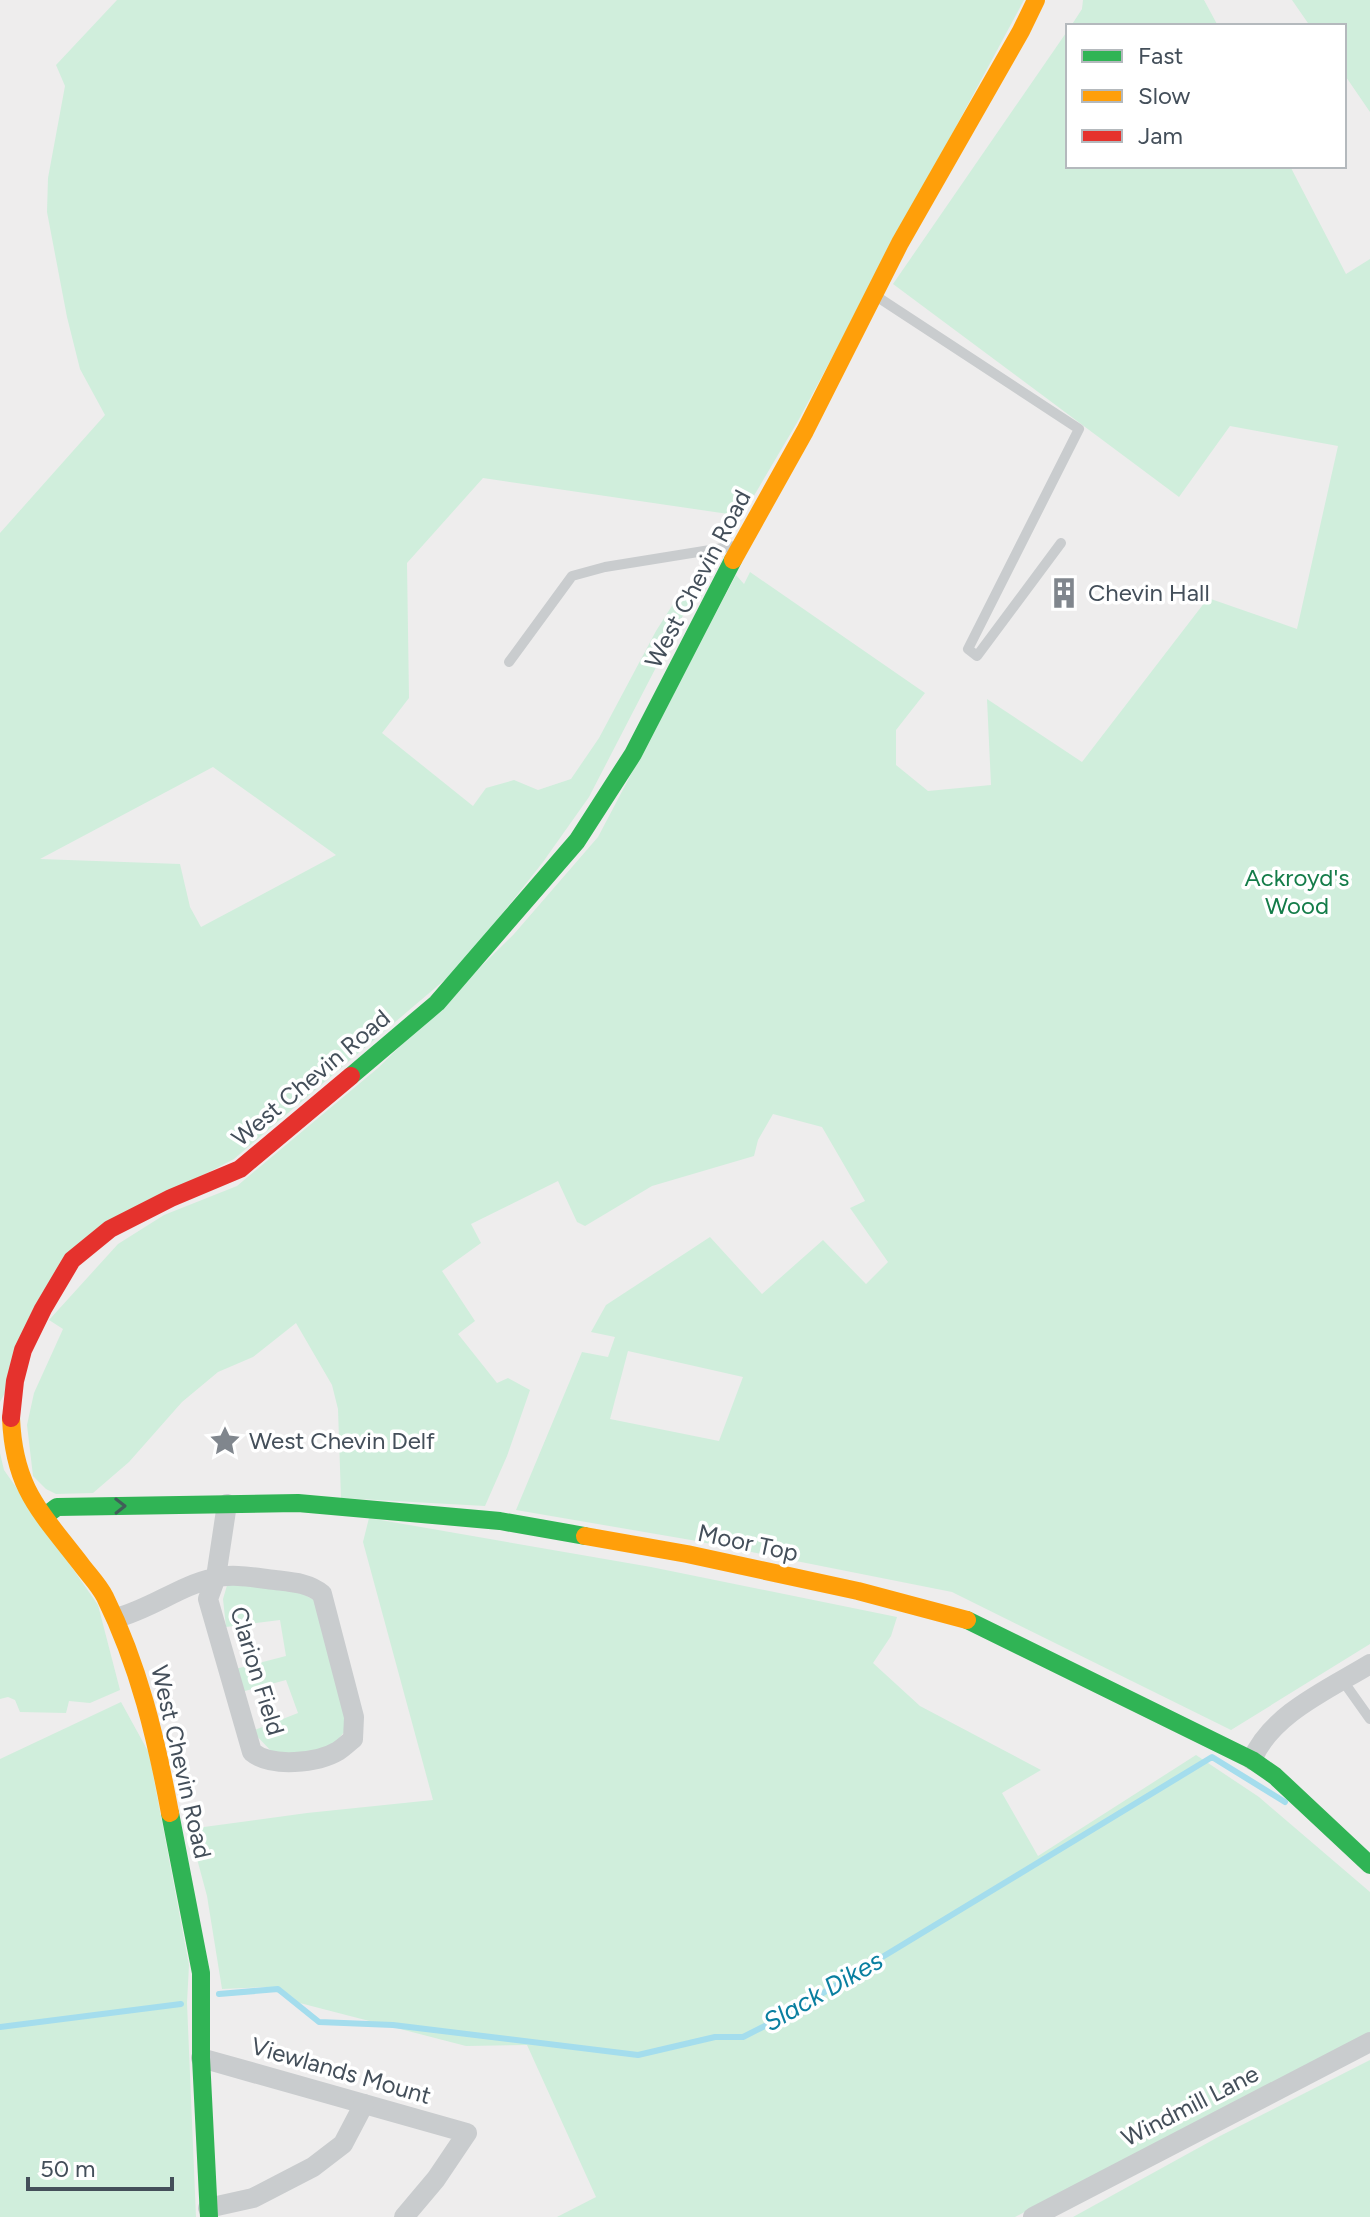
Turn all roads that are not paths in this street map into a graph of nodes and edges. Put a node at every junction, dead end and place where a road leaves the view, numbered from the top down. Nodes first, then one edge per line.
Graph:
1 (1036, 0) edge
2 (875, 295) junction
3 (1061, 543) dead end
4 (741, 545) junction
5 (509, 662) dead end
6 (227, 1504) junction
7 (45, 1516) junction
8 (216, 1577) junction
9 (116, 1618) junction
10 (1370, 1664) edge
11 (1343, 1681) junction
12 (1370, 1719) edge
13 (1252, 1760) junction
14 (1370, 1865) edge
15 (1370, 2042) edge
16 (201, 2058) junction
17 (364, 2104) junction
18 (208, 2212) edge
19 (404, 2217) edge
20 (1033, 2217) edge

1 - 2 street, West Chevin Road
2 - 3 lane
2 - 4 street, West Chevin Road
4 - 5 lane
4 - 7 street, West Chevin Road
7 -> 6 street, Moor Top
6 - 8 street
6 - 13 street, Moor Top
7 - 9 street, West Chevin Road
8 - 8 street, Clarion Field
8 - 9 street, Clarion Field
9 - 16 street, West Chevin Road
10 - 11 street
11 - 12 lane
11 - 13 street
13 - 14 street, Moor Top
15 - 20 street, Windmill Lane
16 - 17 street, Viewlands Mount
16 - 18 street, West Chevin Road
17 - 18 street
17 - 19 street, Viewlands Mount

